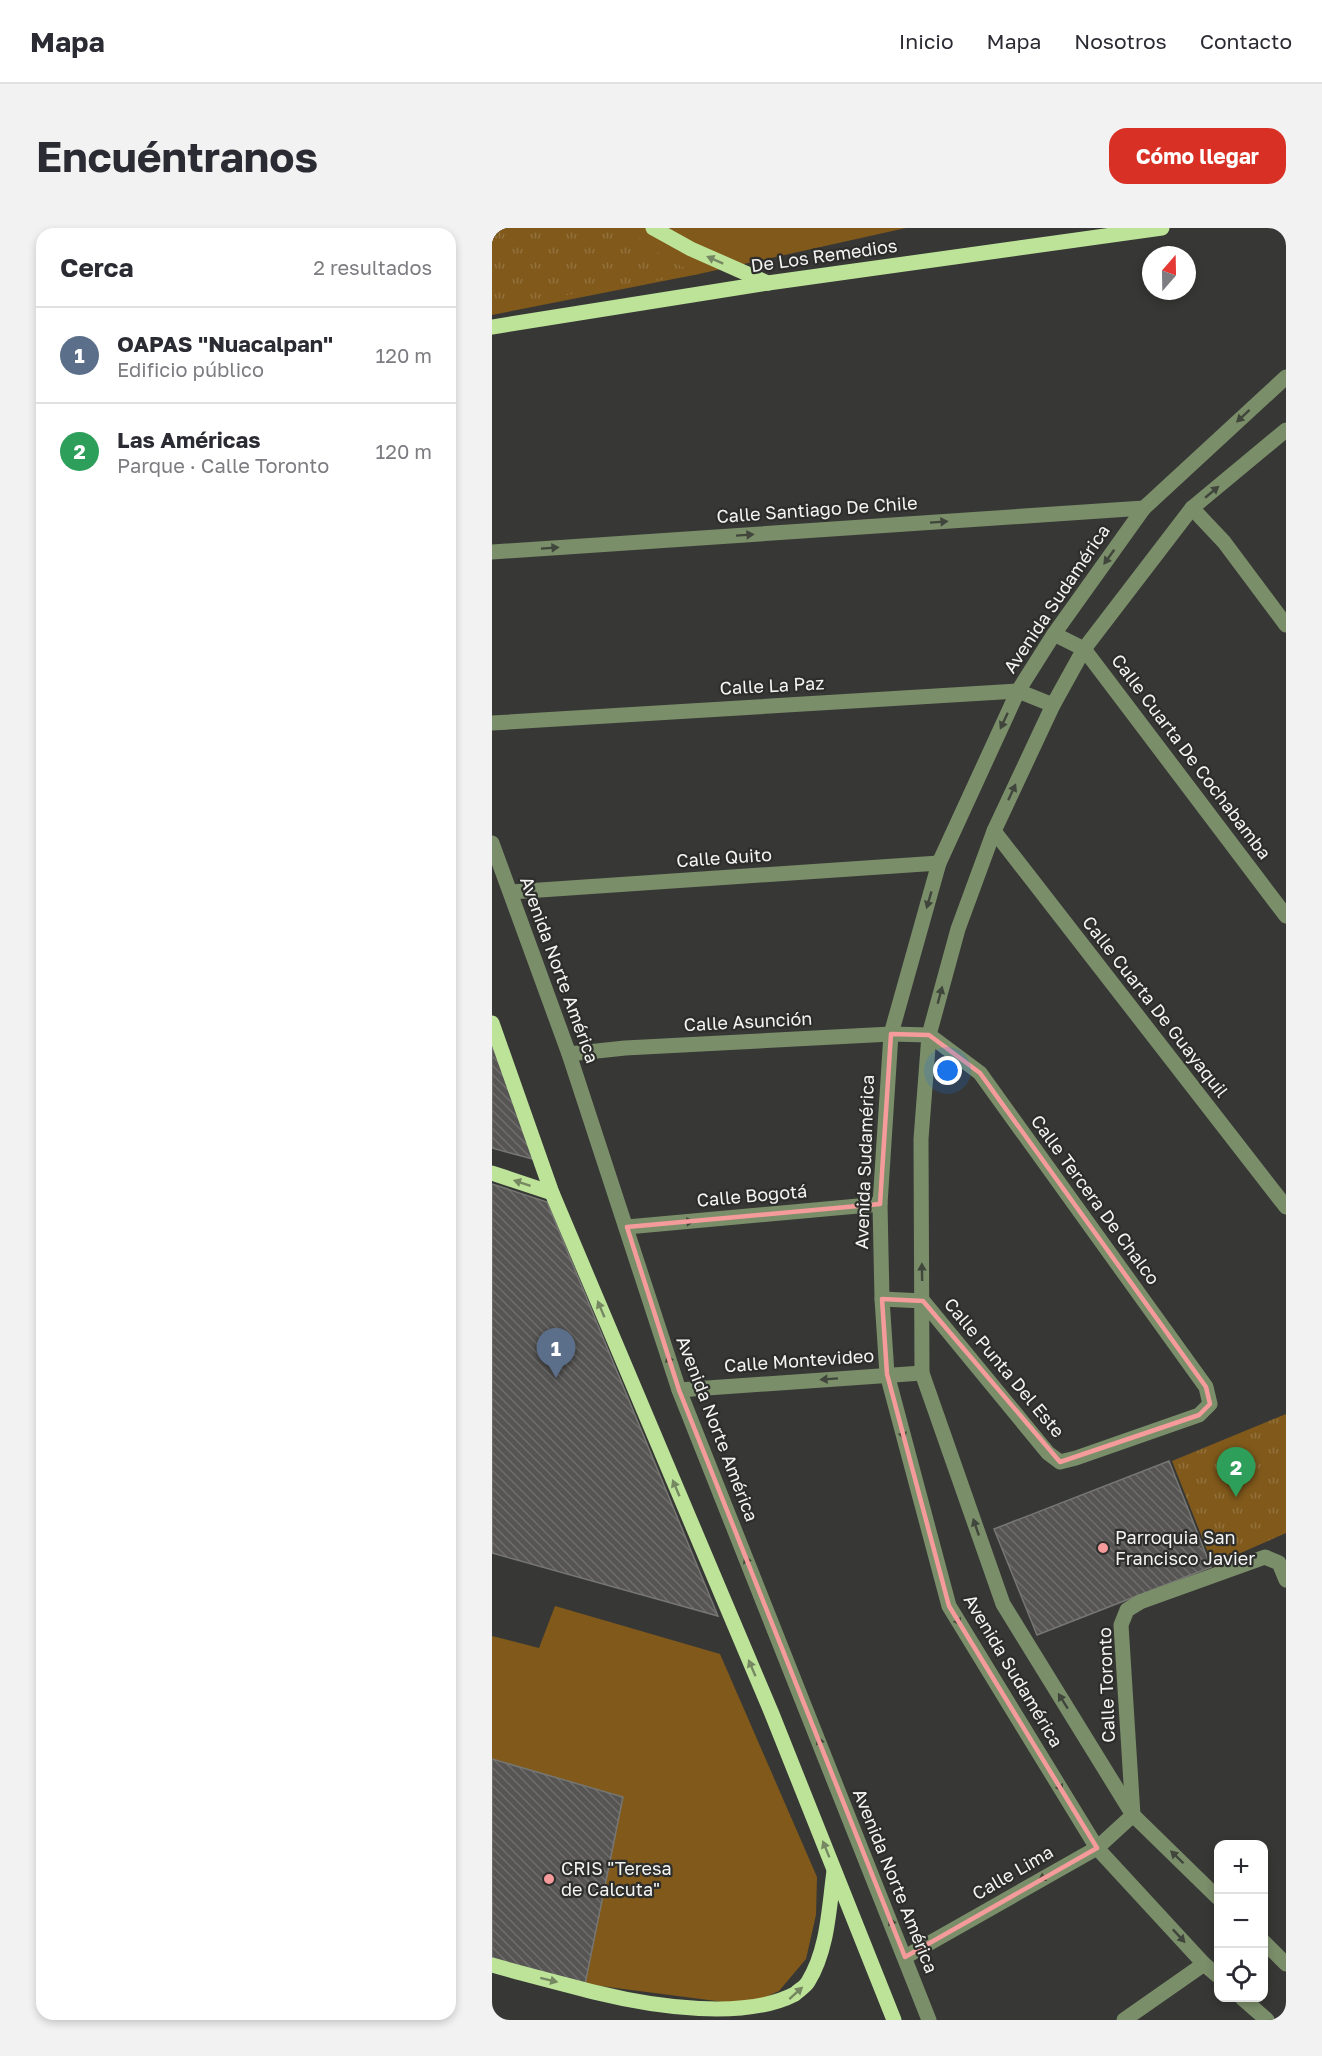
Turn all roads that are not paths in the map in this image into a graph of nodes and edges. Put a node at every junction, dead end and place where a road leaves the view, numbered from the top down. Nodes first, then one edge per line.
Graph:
1 (653, 228) edge
2 (1162, 228) edge
3 (768, 283) junction
4 (492, 327) edge
5 (1286, 377) edge
6 (1286, 430) edge
7 (1144, 508) junction
8 (1192, 508) junction
9 (492, 552) edge
10 (1286, 625) edge
11 (1054, 634) junction
12 (1084, 649) junction
13 (1018, 691) junction
14 (1053, 705) junction
15 (492, 723) edge
16 (994, 831) junction
17 (492, 843) edge
18 (939, 864) junction
19 (511, 892) junction
20 (1286, 916) edge
21 (492, 1023) edge
22 (891, 1034) junction
23 (929, 1035) junction
24 (569, 1054) junction
25 (492, 1173) edge
26 (552, 1193) junction
27 (880, 1203) junction
28 (1286, 1207) edge
29 (627, 1227) junction
30 (882, 1299) junction
31 (922, 1301) junction
32 (922, 1373) junction
33 (887, 1374) junction
34 (679, 1390) junction
35 (1060, 1462) joint
36 (1286, 1580) edge
37 (1134, 1815) junction
38 (1097, 1848) junction
39 (834, 1870) junction
40 (1214, 1894) edge
41 (1268, 1947) edge
42 (905, 1957) junction
43 (1204, 1964) junction
44 (1286, 1964) edge
45 (492, 1965) edge
46 (1214, 1973) edge
47 (1247, 2002) edge
48 (894, 2020) edge
49 (929, 2020) edge
50 (1124, 2020) edge
51 (1267, 2020) edge

3 -> 1 main road
2 - 3 main road, De Los Remedios
3 - 4 main road, De Los Remedios
5 -> 7 street, Avenida Sudamérica
8 -> 6 street, Avenida Sudamérica
9 -> 7 street, Calle Santiago De Chile
7 -> 11 street, Avenida Sudamérica
8 - 10 street
8 - 12 street, Avenida Sudamérica
11 - 12 street, Calle Cuarta De Cochabamba
11 - 13 street, Avenida Sudamérica
12 - 14 street, Avenida Sudamérica
12 - 20 street, Calle Cuarta De Cochabamba
13 - 14 street, Calle La Paz
13 - 15 street, Calle La Paz
13 -> 18 street, Avenida Sudamérica
16 -> 14 street, Avenida Sudamérica
23 -> 16 street, Avenida Sudamérica
16 - 28 street, Calle Cuarta De Guayaquil
17 - 19 street, Avenida Norte América
18 - 19 street, Calle Quito
18 -> 22 street, Avenida Sudamérica
19 - 24 street, Avenida Norte América
21 - 26 main road
22 - 23 street, Calle Asunción
22 - 24 street, Calle Asunción
22 - 27 street, Avenida Sudamérica
31 -> 23 street, Avenida Sudamérica
23 - 35 street, Calle Tercera De Chalco
24 - 29 street, Avenida Norte América
26 -> 25 main road
39 -> 26 main road
29 -> 27 street, Calle Bogotá
27 - 30 street, Avenida Sudamérica
34 -> 29 street, Avenida Norte América
30 - 31 street, Calle Punta Del Este
30 - 33 street, Avenida Sudamérica
31 - 32 street, Avenida Sudamérica
31 - 35 street, Calle Punta Del Este
32 - 33 street, Calle Montevideo
37 -> 32 street, Avenida Sudamérica
33 -> 34 street, Calle Montevideo
33 -> 38 street, Avenida Sudamérica
42 -> 34 street, Avenida Norte América
36 - 37 street, Calle Toronto
37 - 38 street, Calle Lima
40 -> 37 street, Avenida Sudamérica
38 -> 42 street, Calle Lima
38 -> 43 street, Avenida Sudamérica
45 -> 39 main road
39 - 48 main road
41 - 44 street
42 - 49 street, Avenida Norte América
43 - 46 street, Avenida Sudamérica
43 - 50 street
47 - 51 street

